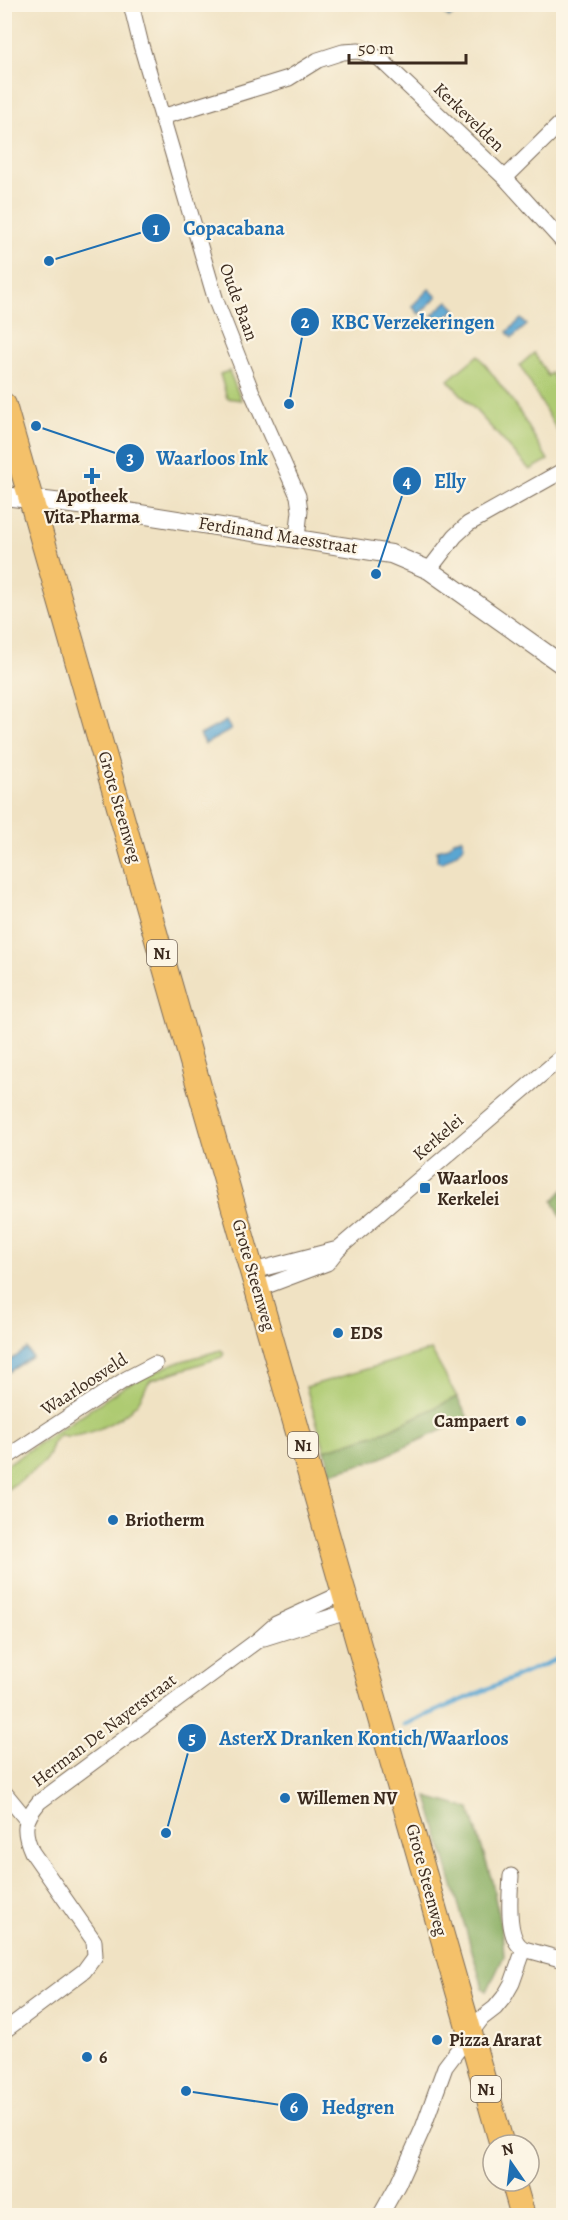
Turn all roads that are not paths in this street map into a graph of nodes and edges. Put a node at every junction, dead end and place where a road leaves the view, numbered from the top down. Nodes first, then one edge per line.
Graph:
1 (131, 4) edge
2 (162, 117) junction
3 (564, 120) edge
4 (505, 178) junction
5 (564, 243) edge
6 (4, 405) edge
7 (564, 470) edge
8 (4, 496) edge
9 (31, 499) junction
10 (297, 538) junction
11 (429, 570) junction
12 (564, 666) edge
13 (564, 1055) edge
14 (255, 1280) junction
15 (155, 1364) dead end
16 (4, 1459) edge
17 (347, 1602) junction
18 (4, 1792) edge
19 (27, 1820) junction
20 (511, 1876) dead end
21 (524, 1949) junction
22 (564, 1960) edge
23 (4, 2031) edge
24 (470, 2032) junction
25 (499, 2133) edge
26 (516, 2193) edge
27 (380, 2216) edge
28 (523, 2216) edge

1 - 2 street, Oude Baan
2 - 4 street, Kerkevelden
2 - 10 street, Oude Baan
3 - 4 street
4 - 5 street, Kerkevelden
6 - 9 main road, Grote Steenweg / N1
7 - 11 street
8 - 9 street, Ferdinand Maesstraat
9 - 10 street, Ferdinand Maesstraat
9 - 14 main road, Grote Steenweg / N1
10 - 11 street, Ferdinand Maesstraat
11 - 12 street, Ferdinand Maesstraat
13 - 14 street, Kerkelei
14 - 17 main road, Grote Steenweg / N1
15 - 16 street, Waarloosveld
17 - 19 street, Herman De Nayerstraat
17 - 24 main road, Grote Steenweg / N1
18 - 19 street
19 - 23 street
20 - 21 street
21 - 22 street
21 - 24 street
24 - 25 main road, Grote Steenweg / N1
24 - 27 street
26 - 28 main road

